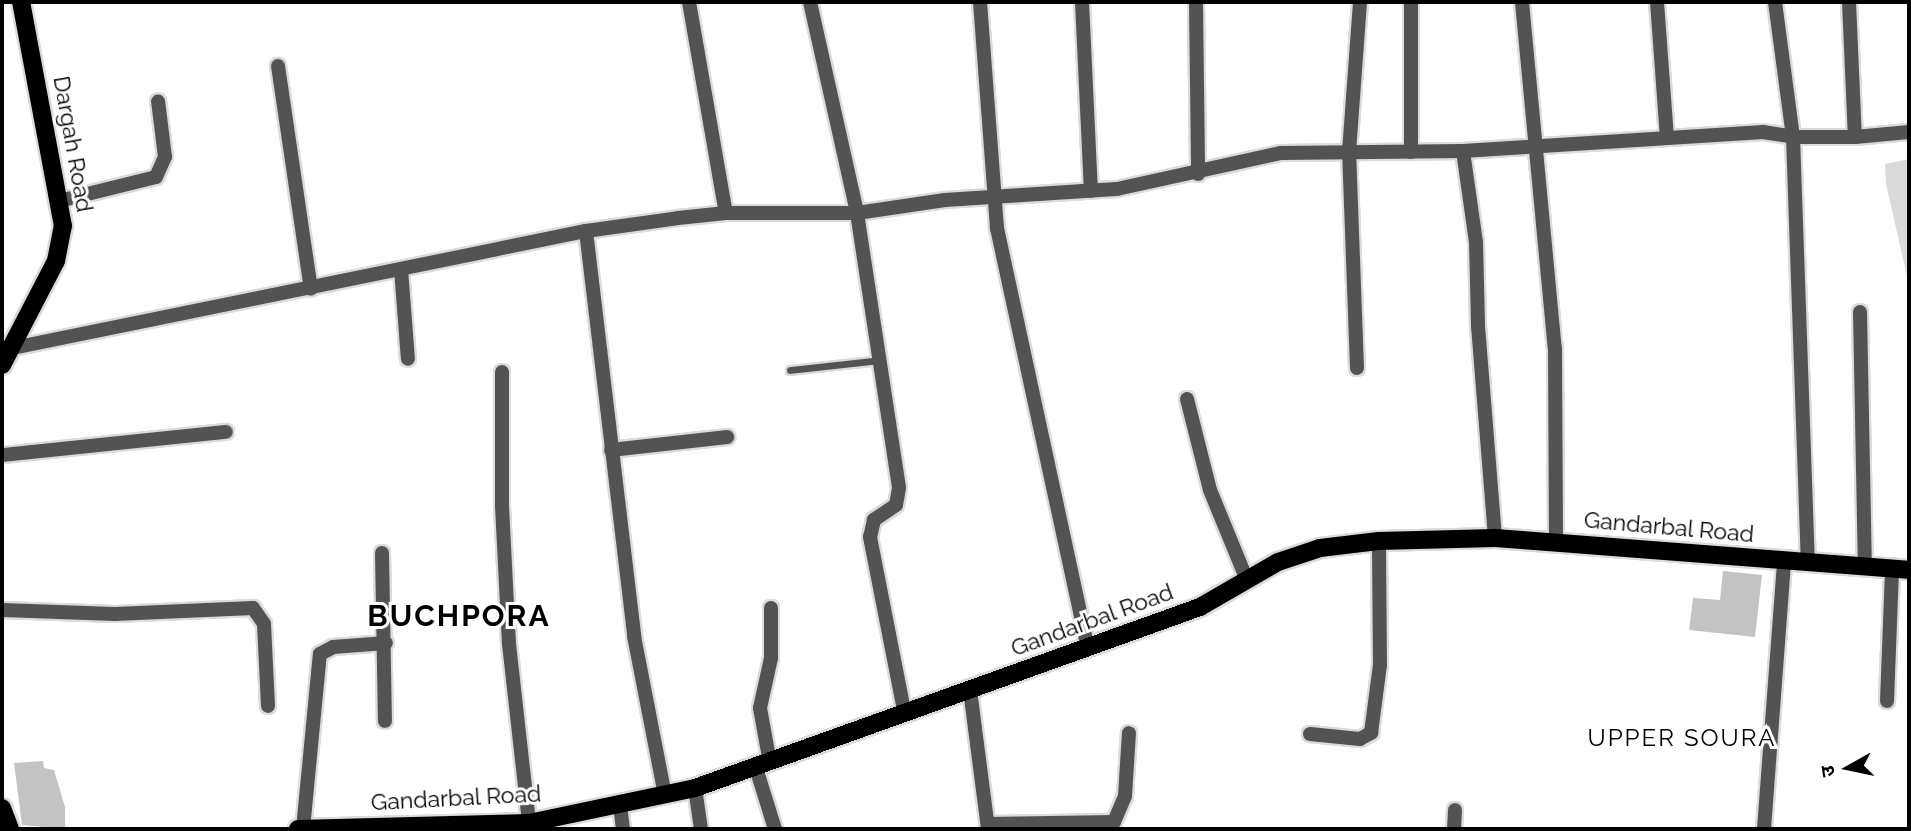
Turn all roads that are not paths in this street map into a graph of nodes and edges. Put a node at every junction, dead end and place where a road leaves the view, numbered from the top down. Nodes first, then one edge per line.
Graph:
1 (21, 2) edge
2 (688, 2) edge
3 (810, 2) edge
4 (980, 2) edge
5 (1082, 2) edge
6 (1196, 2) edge
7 (1360, 2) edge
8 (1411, 2) edge
9 (1522, 2) edge
10 (1657, 2) edge
11 (1775, 2) edge
12 (1849, 2) edge
13 (278, 66) dead end
14 (158, 101) dead end
15 (1909, 132) edge
16 (1793, 137) junction
17 (1855, 137) junction
18 (1667, 138) junction
19 (1538, 148) junction
20 (1463, 151) junction
21 (1349, 152) junction
22 (1411, 152) junction
23 (1198, 174) junction
24 (1091, 191) junction
25 (994, 195) junction
26 (59, 201) junction
27 (726, 213) junction
28 (857, 213) junction
29 (586, 231) junction
30 (401, 270) junction
31 (311, 289) junction
32 (1860, 312) dead end
33 (4, 355) edge
34 (408, 359) dead end
35 (881, 360) junction
36 (1357, 368) dead end
37 (790, 370) dead end
38 (502, 372) dead end
39 (1187, 399) dead end
40 (226, 432) dead end
41 (727, 438) dead end
42 (611, 450) junction
43 (2, 455) edge
44 (1495, 538) junction
45 (1379, 541) junction
46 (1556, 541) junction
47 (382, 554) dead end
48 (1784, 562) junction
49 (1808, 564) junction
50 (1865, 567) junction
51 (1901, 569) edge
52 (1247, 580) junction
53 (771, 608) dead end
54 (2, 610) edge
55 (386, 643) junction
56 (1088, 648) junction
57 (970, 690) junction
58 (1887, 701) dead end
59 (268, 706) dead end
60 (905, 715) junction
61 (385, 721) dead end
62 (1129, 733) dead end
63 (1310, 734) dead end
64 (763, 765) junction
65 (695, 788) junction
66 (665, 794) junction
67 (620, 805) junction
68 (2, 808) edge
69 (1455, 810) dead end
70 (529, 823) junction
71 (988, 827) edge
72 (10, 829) edge
73 (301, 829) edge
74 (623, 829) edge
75 (701, 829) edge
76 (775, 829) edge
77 (1454, 829) edge
78 (1764, 829) edge

1 - 26 main road, Dargah Road
2 - 27 street
3 - 28 street
4 - 25 street
5 - 24 street
6 - 23 street
7 - 21 street
8 - 22 street
9 - 19 street
10 - 18 street
11 - 16 street
12 - 17 street
13 - 31 street
14 - 26 street
15 - 17 street
16 - 17 street
16 - 18 street
16 - 49 street
18 - 19 street
19 - 20 street
19 - 46 street
20 - 22 street
20 - 44 street
21 - 22 street
21 - 23 street
21 - 36 street
23 - 24 street
24 - 25 street
25 - 28 street
25 - 56 street
26 - 33 main road, Dargah Road
27 - 28 street
27 - 29 street
28 - 35 street
29 - 30 street
29 - 42 street
30 - 31 street
30 - 34 street
31 - 33 street
32 - 50 street
35 - 37 lane
35 - 60 street
38 - 70 street
39 - 52 street
40 - 43 street
41 - 42 street
42 - 66 street
44 - 45 main road, Gandarbal Road
44 - 46 main road, Gandarbal Road
45 - 52 main road, Gandarbal Road
45 - 63 street
46 - 48 main road, Gandarbal Road
47 - 55 street
48 - 49 main road, Gandarbal Road
48 - 78 street
49 - 50 main road, Gandarbal Road
50 - 51 main road, Gandarbal Road
51 - 58 street
52 - 56 main road, Gandarbal Road
53 - 64 street
54 - 59 street
55 - 61 street
55 - 73 street
56 - 57 main road, Gandarbal Road
57 - 60 main road, Gandarbal Road
57 - 71 street
60 - 64 main road, Gandarbal Road
62 - 71 street
64 - 65 main road, Gandarbal Road
64 - 76 street
65 - 66 main road, Gandarbal Road
65 - 75 street
66 - 67 main road, Gandarbal Road
67 - 70 main road, Gandarbal Road
67 - 74 street
68 - 72 main road
69 - 77 street
70 - 73 main road, Gandarbal Road

